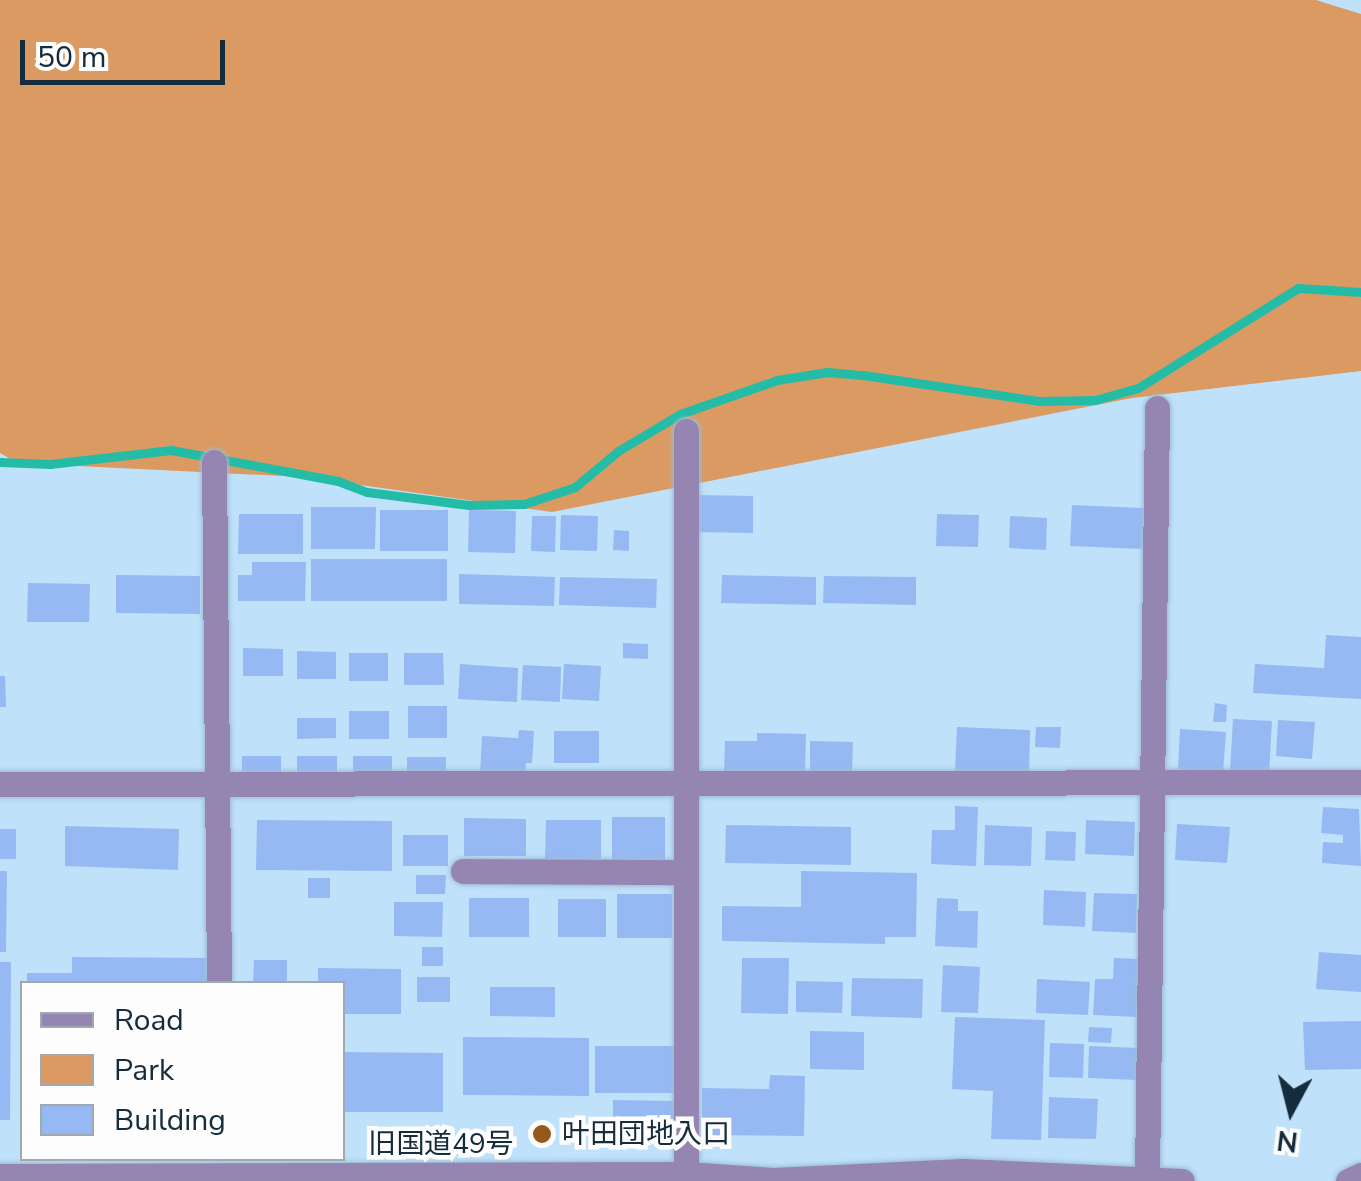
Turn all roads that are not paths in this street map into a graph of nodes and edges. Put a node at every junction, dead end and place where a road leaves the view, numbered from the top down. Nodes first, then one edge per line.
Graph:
1 (1157, 408) dead end
2 (686, 431) dead end
3 (214, 462) dead end
4 (1361, 782) edge
5 (684, 783) junction
6 (0, 784) edge
7 (220, 784) junction
8 (1154, 785) junction
9 (463, 871) dead end
10 (684, 872) junction
11 (219, 981) edge
12 (220, 1167) edge
13 (686, 1174) junction
14 (0, 1176) edge
15 (962, 1176) edge
16 (1361, 1176) edge
17 (1147, 1177) junction
18 (773, 1180) edge
19 (1173, 1180) edge
20 (1182, 1181) edge
21 (1348, 1181) edge

1 - 8 street
2 - 5 street
3 - 7 street
4 - 8 street
5 - 7 street
5 - 8 street
5 - 10 street
6 - 7 street
7 - 11 street
8 - 17 street
9 - 10 street
10 - 13 street
12 - 13 street, 旧国道49号
12 - 14 street, 旧国道49号
13 - 18 street, 旧国道49号
15 - 17 street, 旧国道49号
15 - 18 street, 旧国道49号
16 - 21 street
17 - 19 street, 旧国道49号
19 - 20 street, 旧国道49号

